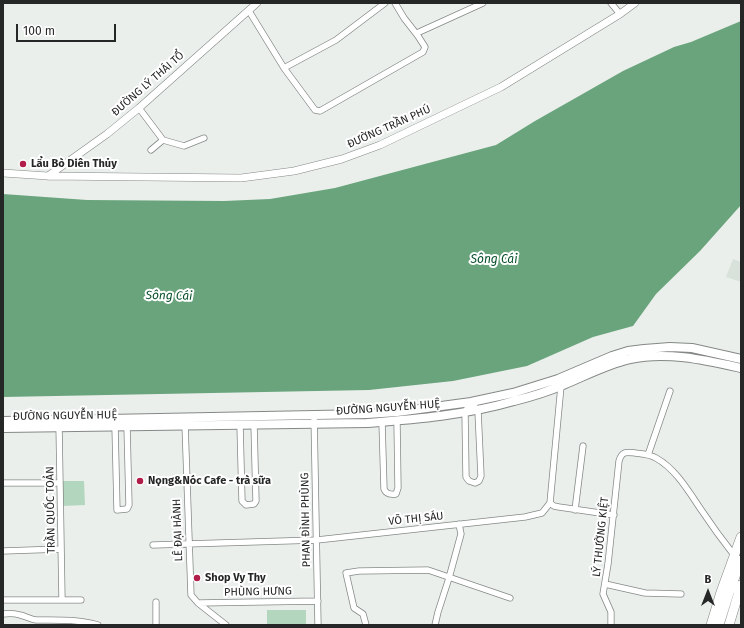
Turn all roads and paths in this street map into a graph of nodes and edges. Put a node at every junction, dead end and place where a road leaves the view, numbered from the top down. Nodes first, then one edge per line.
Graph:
1 (257, 3) edge
2 (385, 3) edge
3 (394, 3) edge
4 (483, 3) edge
5 (611, 3) edge
6 (635, 3) edge
7 (249, 11) junction
8 (620, 14) junction
9 (416, 33) junction
10 (284, 68) junction
11 (139, 108) junction
12 (204, 138) dead end
13 (163, 140) junction
14 (151, 150) dead end
15 (3, 174) edge
16 (48, 176) junction
17 (741, 359) edge
18 (741, 368) edge
19 (559, 382) junction
20 (670, 391) dead end
21 (471, 402) junction
22 (478, 411) junction
23 (464, 412) junction
24 (314, 419) junction
25 (3, 421) edge
26 (185, 421) junction
27 (397, 421) junction
28 (382, 422) junction
29 (59, 424) junction
30 (254, 424) junction
31 (240, 425) junction
32 (115, 426) junction
33 (127, 426) junction
34 (3, 428) edge
35 (583, 446) dead end
36 (648, 455) junction
37 (3, 482) edge
38 (60, 483) junction
39 (550, 503) junction
40 (575, 510) junction
41 (614, 516) junction
42 (459, 524) junction
43 (741, 537) edge
44 (317, 540) junction
45 (188, 544) junction
46 (153, 545) dead end
47 (61, 549) junction
48 (3, 550) edge
49 (738, 558) edge
50 (449, 578) junction
51 (605, 584) junction
52 (741, 586) edge
53 (681, 594) dead end
54 (510, 598) dead end
55 (3, 600) edge
56 (62, 600) junction
57 (81, 600) dead end
58 (318, 601) junction
59 (156, 602) dead end
60 (198, 603) junction
61 (3, 614) edge
62 (98, 625) edge
63 (156, 625) edge
64 (226, 625) edge
65 (318, 625) edge
66 (366, 625) edge
67 (435, 625) edge
68 (611, 625) edge
69 (710, 625) edge
70 (719, 625) edge
71 (729, 625) edge

1 - 7 street, ĐƯỜNG LÝ THÁI TỔ
2 - 10 street
3 - 9 street
4 - 9 street
5 - 8 street
6 - 8 street, ĐƯỜNG TRẦN PHÚ
7 - 10 street
7 - 11 street, ĐƯỜNG LÝ THÁI TỔ
8 - 16 street, ĐƯỜNG TRẦN PHÚ
9 - 10 street
11 - 13 street
11 - 16 street, ĐƯỜNG LÝ THÁI TỔ
12 - 13 street
13 - 14 street
15 - 16 street, ĐƯỜNG TRẦN PHÚ
17 - 19 main road, ĐƯỜNG NGUYỄN HUỆ
18 - 19 main road, ĐƯỜNG NGUYỄN HUỆ
19 - 21 main road, ĐƯỜNG NGUYỄN HUỆ
19 - 22 main road, ĐƯỜNG NGUYỄN HUỆ
19 - 39 street
20 - 36 street
21 - 22 street
21 - 23 street
21 - 24 main road, ĐƯỜNG NGUYỄN HUỆ
22 - 23 main road, ĐƯỜNG NGUYỄN HUỆ
22 - 23 street
23 - 27 main road, ĐƯỜNG NGUYỄN HUỆ
24 - 26 main road, ĐƯỜNG NGUYỄN HUỆ
24 - 28 main road, ĐƯỜNG NGUYỄN HUỆ
24 - 30 main road, ĐƯỜNG NGUYỄN HUỆ
24 - 44 street, PHAN ĐÌNH PHÙNG
25 - 29 main road, ĐƯỜNG NGUYỄN HUỆ
26 - 29 main road, ĐƯỜNG NGUYỄN HUỆ
26 - 31 main road, ĐƯỜNG NGUYỄN HUỆ
26 - 33 main road, ĐƯỜNG NGUYỄN HUỆ
26 - 45 street, LÊ ĐẠI HÀNH
27 - 28 main road, ĐƯỜNG NGUYỄN HUỆ
27 - 28 street
29 - 32 main road, ĐƯỜNG NGUYỄN HUỆ
29 - 34 main road, ĐƯỜNG NGUYỄN HUỆ
29 - 38 street, TRẦN QUỐC TOẢN
30 - 31 main road, ĐƯỜNG NGUYỄN HUỆ
30 - 31 street
32 - 33 main road, ĐƯỜNG NGUYỄN HUỆ
32 - 33 street
35 - 40 street
36 - 41 street, LÝ THƯỜNG KIỆT
36 - 49 street
37 - 38 street
38 - 47 street, TRẦN QUỐC TOẢN
39 - 40 street
39 - 42 street, VÕ THỊ SÁU
40 - 41 street
41 - 51 street, LÝ THƯỜNG KIỆT
42 - 44 street, VÕ THỊ SÁU
42 - 50 street
43 - 49 highway
44 - 45 street, VÕ THỊ SÁU
44 - 58 street, PHAN ĐÌNH PHÙNG
45 - 46 street, VÕ THỊ SÁU
45 - 60 street, LÊ ĐẠI HÀNH
47 - 48 street
47 - 56 street, TRẦN QUỐC TOẢN
49 - 69 highway
49 - 70 highway
50 - 54 street
50 - 66 street
50 - 67 street
51 - 53 street
51 - 68 street, LÝ THƯỜNG KIỆT
52 - 71 highway
55 - 56 street
56 - 57 street
58 - 60 street, PHÙNG HƯNG
58 - 65 street, PHAN ĐÌNH PHÙNG
59 - 63 street
60 - 64 street, LÊ ĐẠI HÀNH
61 - 62 street

